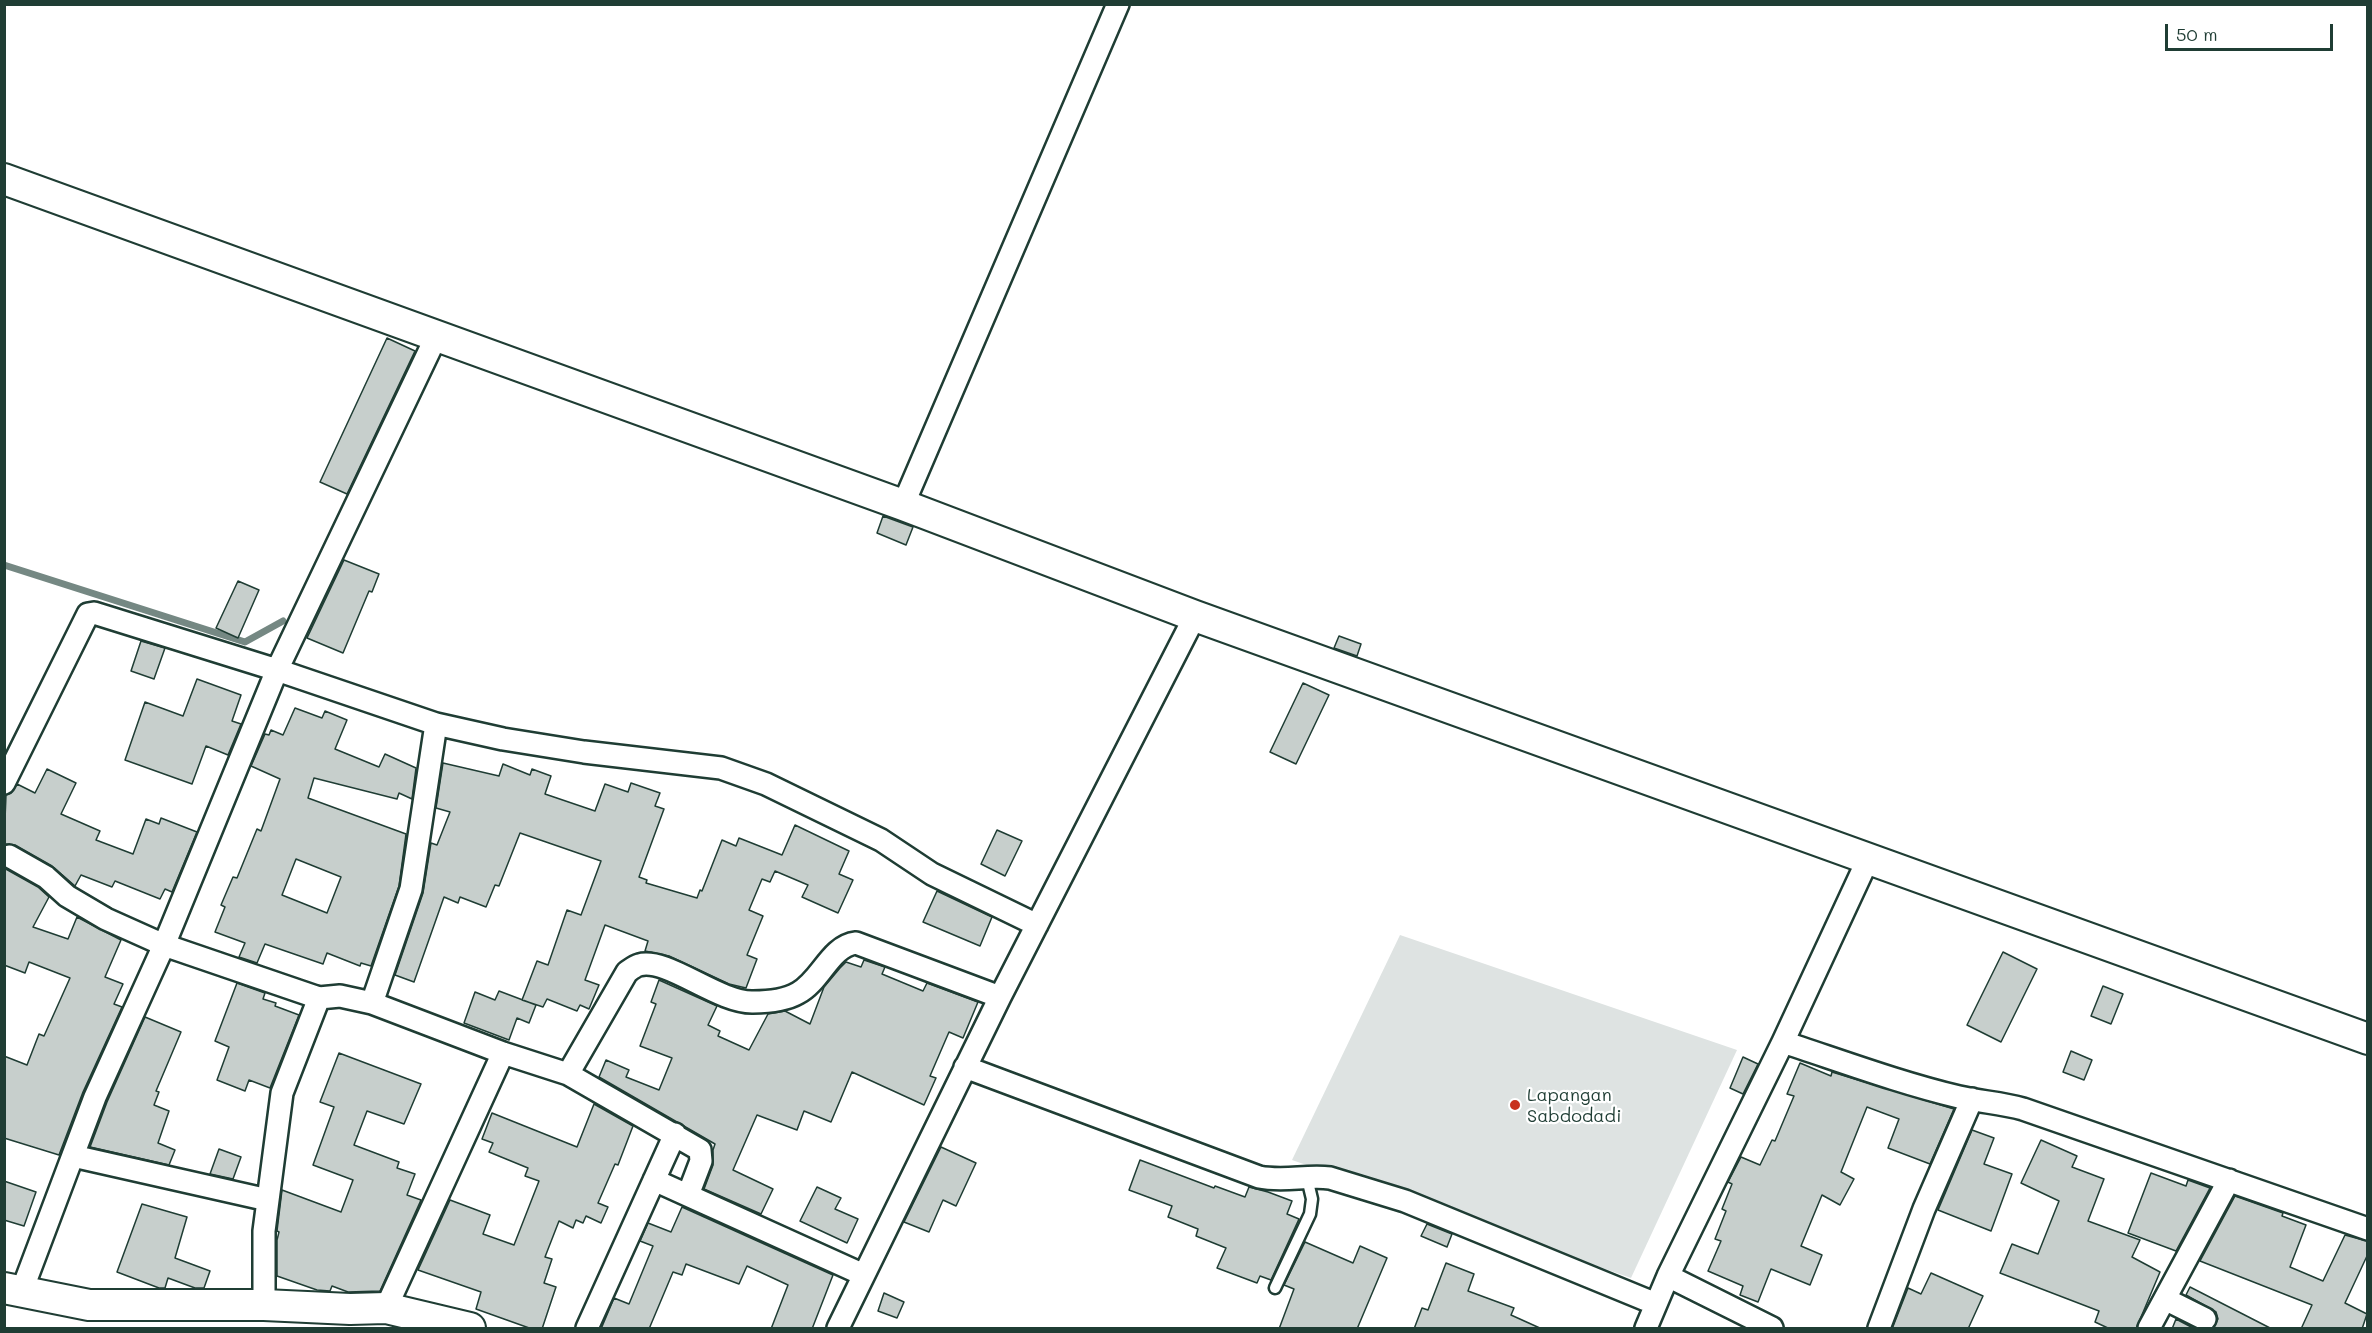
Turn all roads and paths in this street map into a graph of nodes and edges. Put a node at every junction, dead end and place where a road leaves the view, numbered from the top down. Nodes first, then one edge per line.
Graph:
1 (1118, 4) edge
2 (4, 179) edge
3 (436, 337) junction
4 (903, 505) junction
5 (1195, 616) junction
6 (277, 670) junction
7 (436, 724) junction
8 (4, 783) edge
9 (9, 856) dead end
10 (1869, 858) junction
11 (1037, 925) junction
12 (164, 945) junction
13 (1000, 997) junction
14 (319, 998) junction
15 (372, 1003) junction
16 (2367, 1039) edge
17 (1783, 1042) junction
18 (503, 1053) junction
19 (965, 1067) junction
20 (568, 1074) junction
21 (1972, 1099) junction
22 (675, 1134) junction
23 (73, 1156) junction
24 (1307, 1178) junction
25 (654, 1180) junction
26 (2229, 1180) junction
27 (688, 1195) junction
28 (268, 1200) junction
29 (2367, 1229) edge
30 (864, 1275) junction
31 (1668, 1276) junction
32 (1275, 1288) dead end
33 (13, 1290) edge
34 (2165, 1299) junction
35 (264, 1305) junction
36 (1656, 1305) junction
37 (386, 1308) junction
38 (346, 1319) edge
39 (2205, 1319) dead end
40 (470, 1329) edge
41 (587, 1329) edge
42 (838, 1329) edge
43 (1646, 1329) edge
44 (1772, 1329) edge
45 (1879, 1329) edge
46 (2150, 1329) edge

1 - 4 street
2 - 3 street
3 - 4 street
3 - 6 street
4 - 5 street
5 - 10 street
5 - 11 street
6 - 7 street
6 - 8 street
6 - 12 street
7 - 11 street
7 - 15 street
9 - 12 street
10 - 16 street
10 - 17 street
11 - 13 street
12 - 14 street
12 - 23 street
13 - 19 street
13 - 20 street
14 - 15 street
14 - 28 street
15 - 18 street
17 - 21 street
17 - 31 street
18 - 20 street
18 - 37 street
19 - 24 street
19 - 30 street
20 - 22 street
21 - 26 street
21 - 45 street
22 - 25 street
22 - 27 street
23 - 28 street
23 - 33 street
24 - 32 lane
24 - 36 street
25 - 27 street
25 - 41 street
26 - 29 street
26 - 34 street
27 - 30 street
28 - 35 street
30 - 42 street
31 - 36 street
31 - 44 street
33 - 35 street
34 - 39 street
34 - 46 street
35 - 38 street
36 - 43 street
37 - 38 street
37 - 40 street

